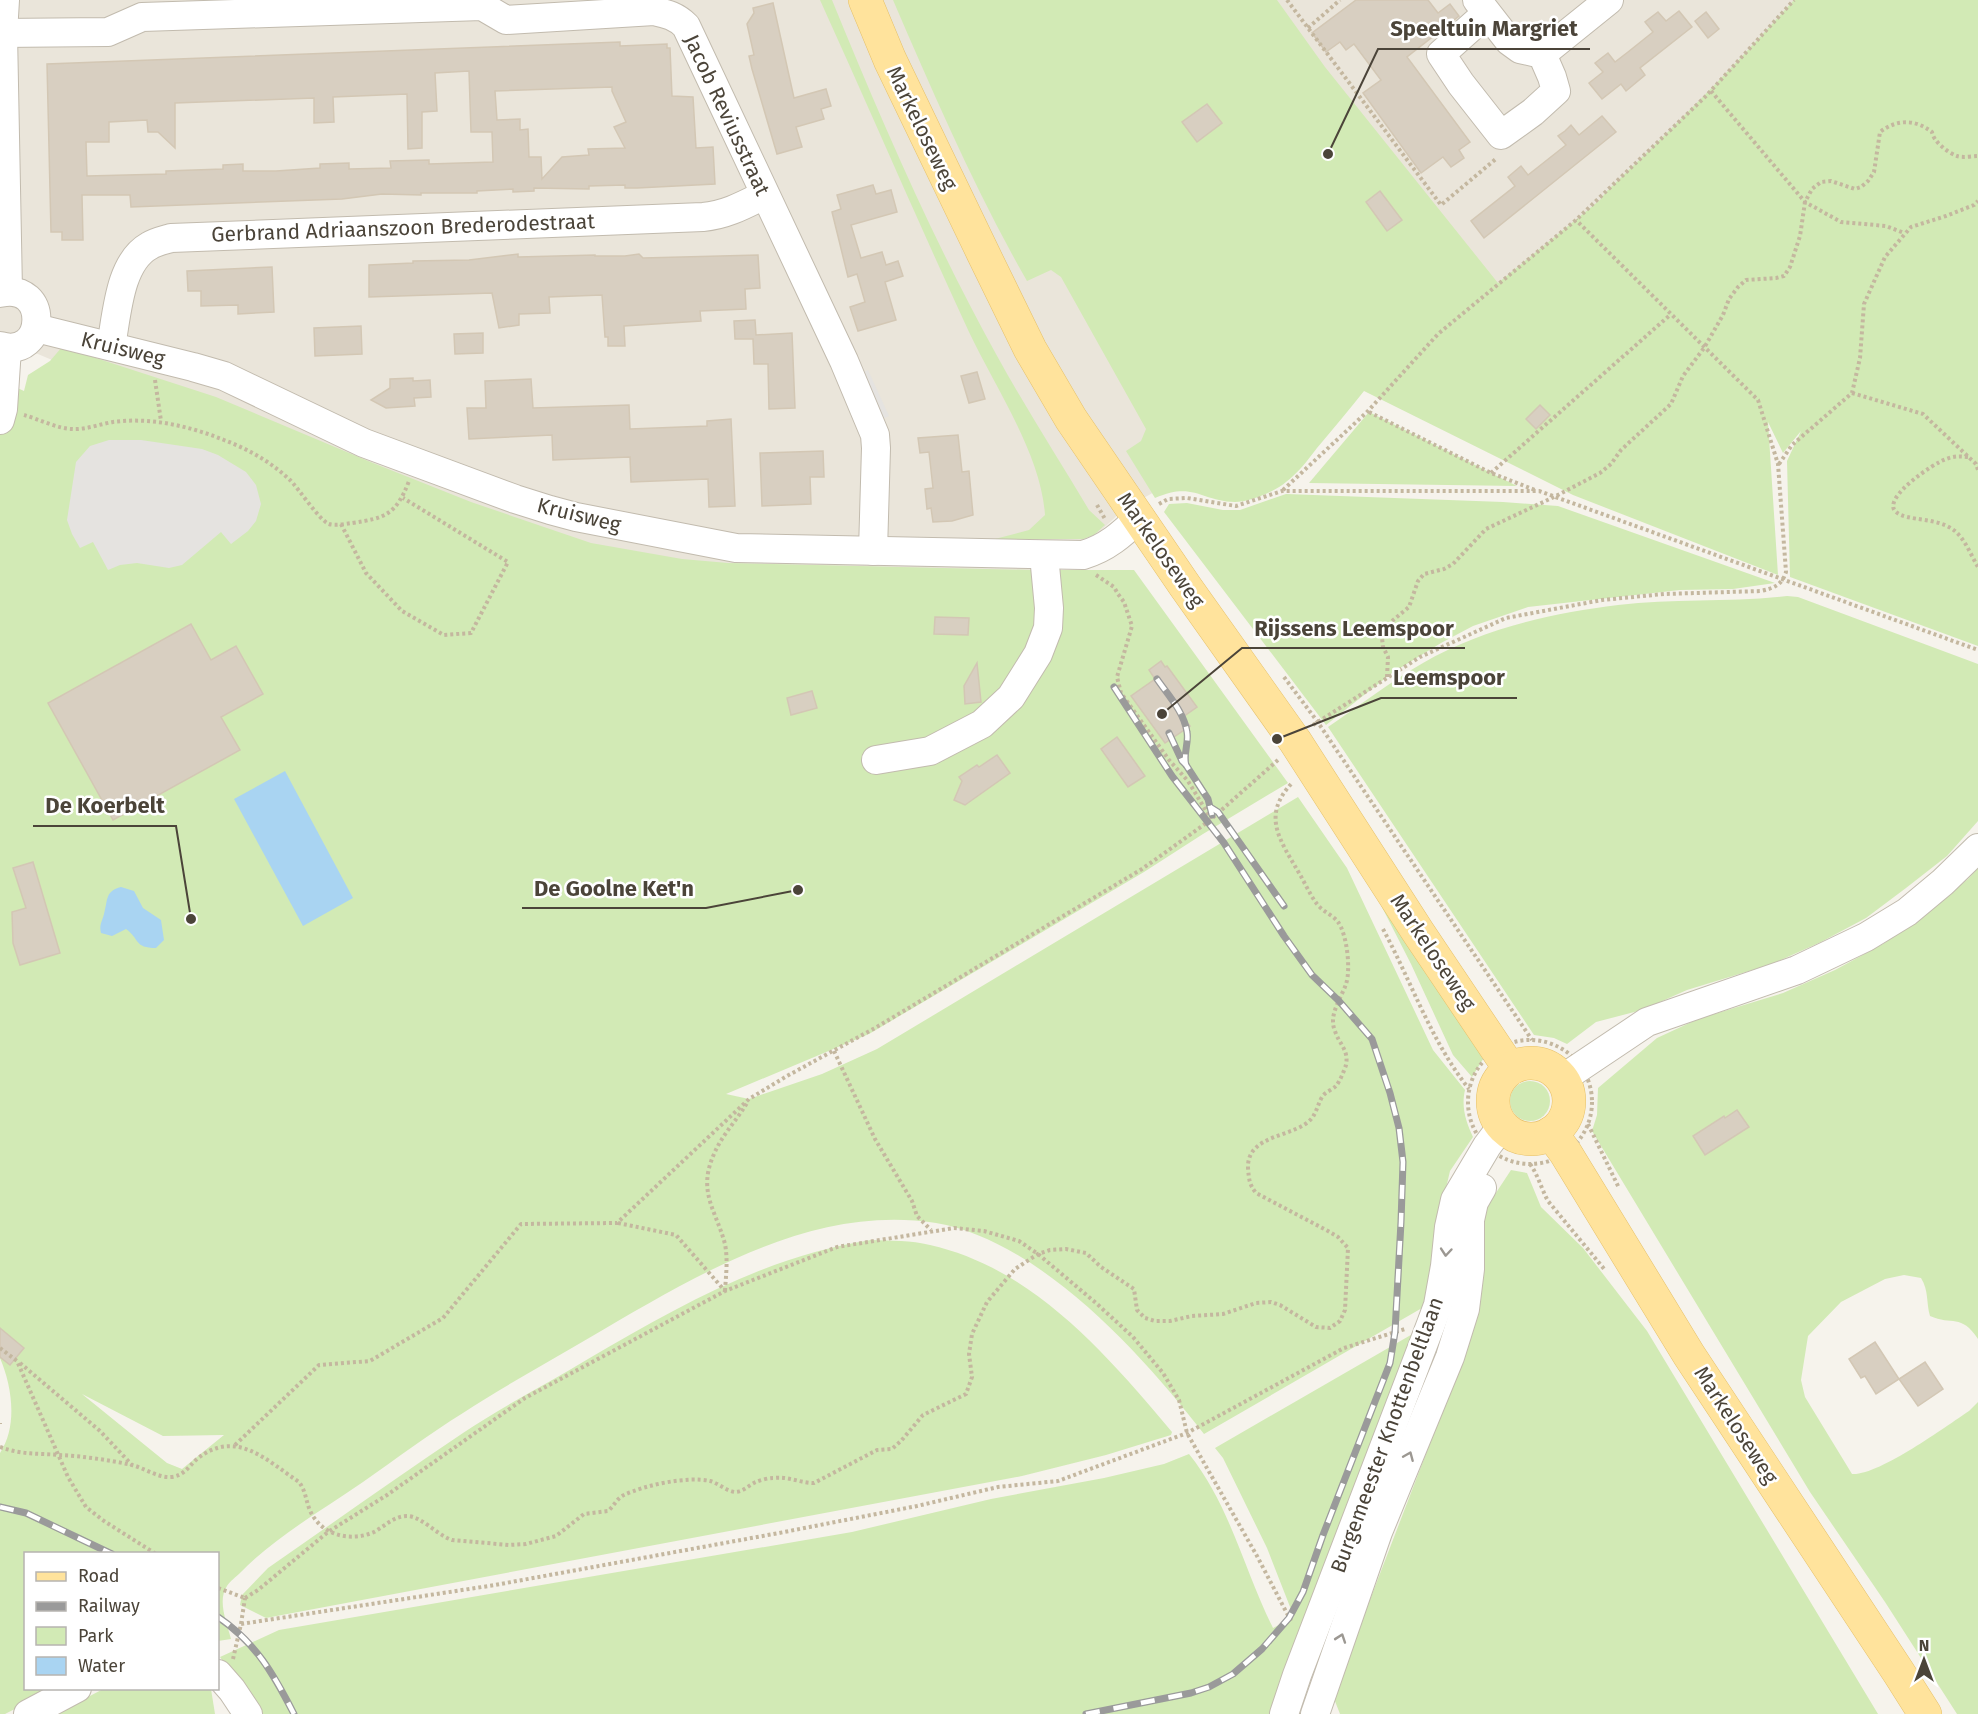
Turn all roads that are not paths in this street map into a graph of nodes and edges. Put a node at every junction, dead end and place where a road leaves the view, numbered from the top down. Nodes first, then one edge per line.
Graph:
1 (5, 0) edge
2 (865, 0) edge
3 (1609, 0) edge
4 (482, 3) edge
5 (654, 6) edge
6 (1482, 7) edge
7 (2, 33) edge
8 (1542, 54) junction
9 (764, 195) junction
10 (4, 292) edge
11 (36, 327) junction
12 (111, 346) junction
13 (4, 347) edge
14 (2, 415) edge
15 (1147, 512) junction
16 (873, 551) junction
17 (1044, 555) junction
18 (876, 760) dead end
19 (1978, 848) edge
20 (1510, 1069) junction
21 (1562, 1079) junction
22 (1551, 1133) junction
23 (1508, 1141) junction
24 (220, 1676) edge
25 (75, 1690) edge
26 (28, 1714) edge
27 (248, 1714) edge
28 (1284, 1714) edge
29 (1315, 1714) edge
30 (1925, 1714) edge

1 - 7 street
2 - 15 main road, Markeloseweg
3 - 8 street
4 - 5 street, Jacob Reviusstraat
4 - 7 street, Jacob Reviusstraat
5 - 9 street, Jacob Reviusstraat
6 - 8 street
6 - 8 street
7 - 10 street
9 - 12 street, Gerbrand Adriaanszoon Brederodestraat
9 - 16 street, Jacob Reviusstraat
10 - 11 street
11 - 12 street, Kruisweg
11 - 13 street
12 - 16 street, Kruisweg
13 - 14 street
15 - 17 street, Kruisweg
15 - 20 main road, Markeloseweg
16 - 17 street, Kruisweg
17 - 18 street
19 - 21 street
20 - 21 main road
20 - 23 main road
21 - 22 main road
22 - 23 main road
22 - 30 main road, Markeloseweg
23 -> 28 street, Burgemeester Knottenbeltlaan
29 -> 23 street, Burgemeester Knottenbeltlaan
24 - 27 street
25 - 26 street

